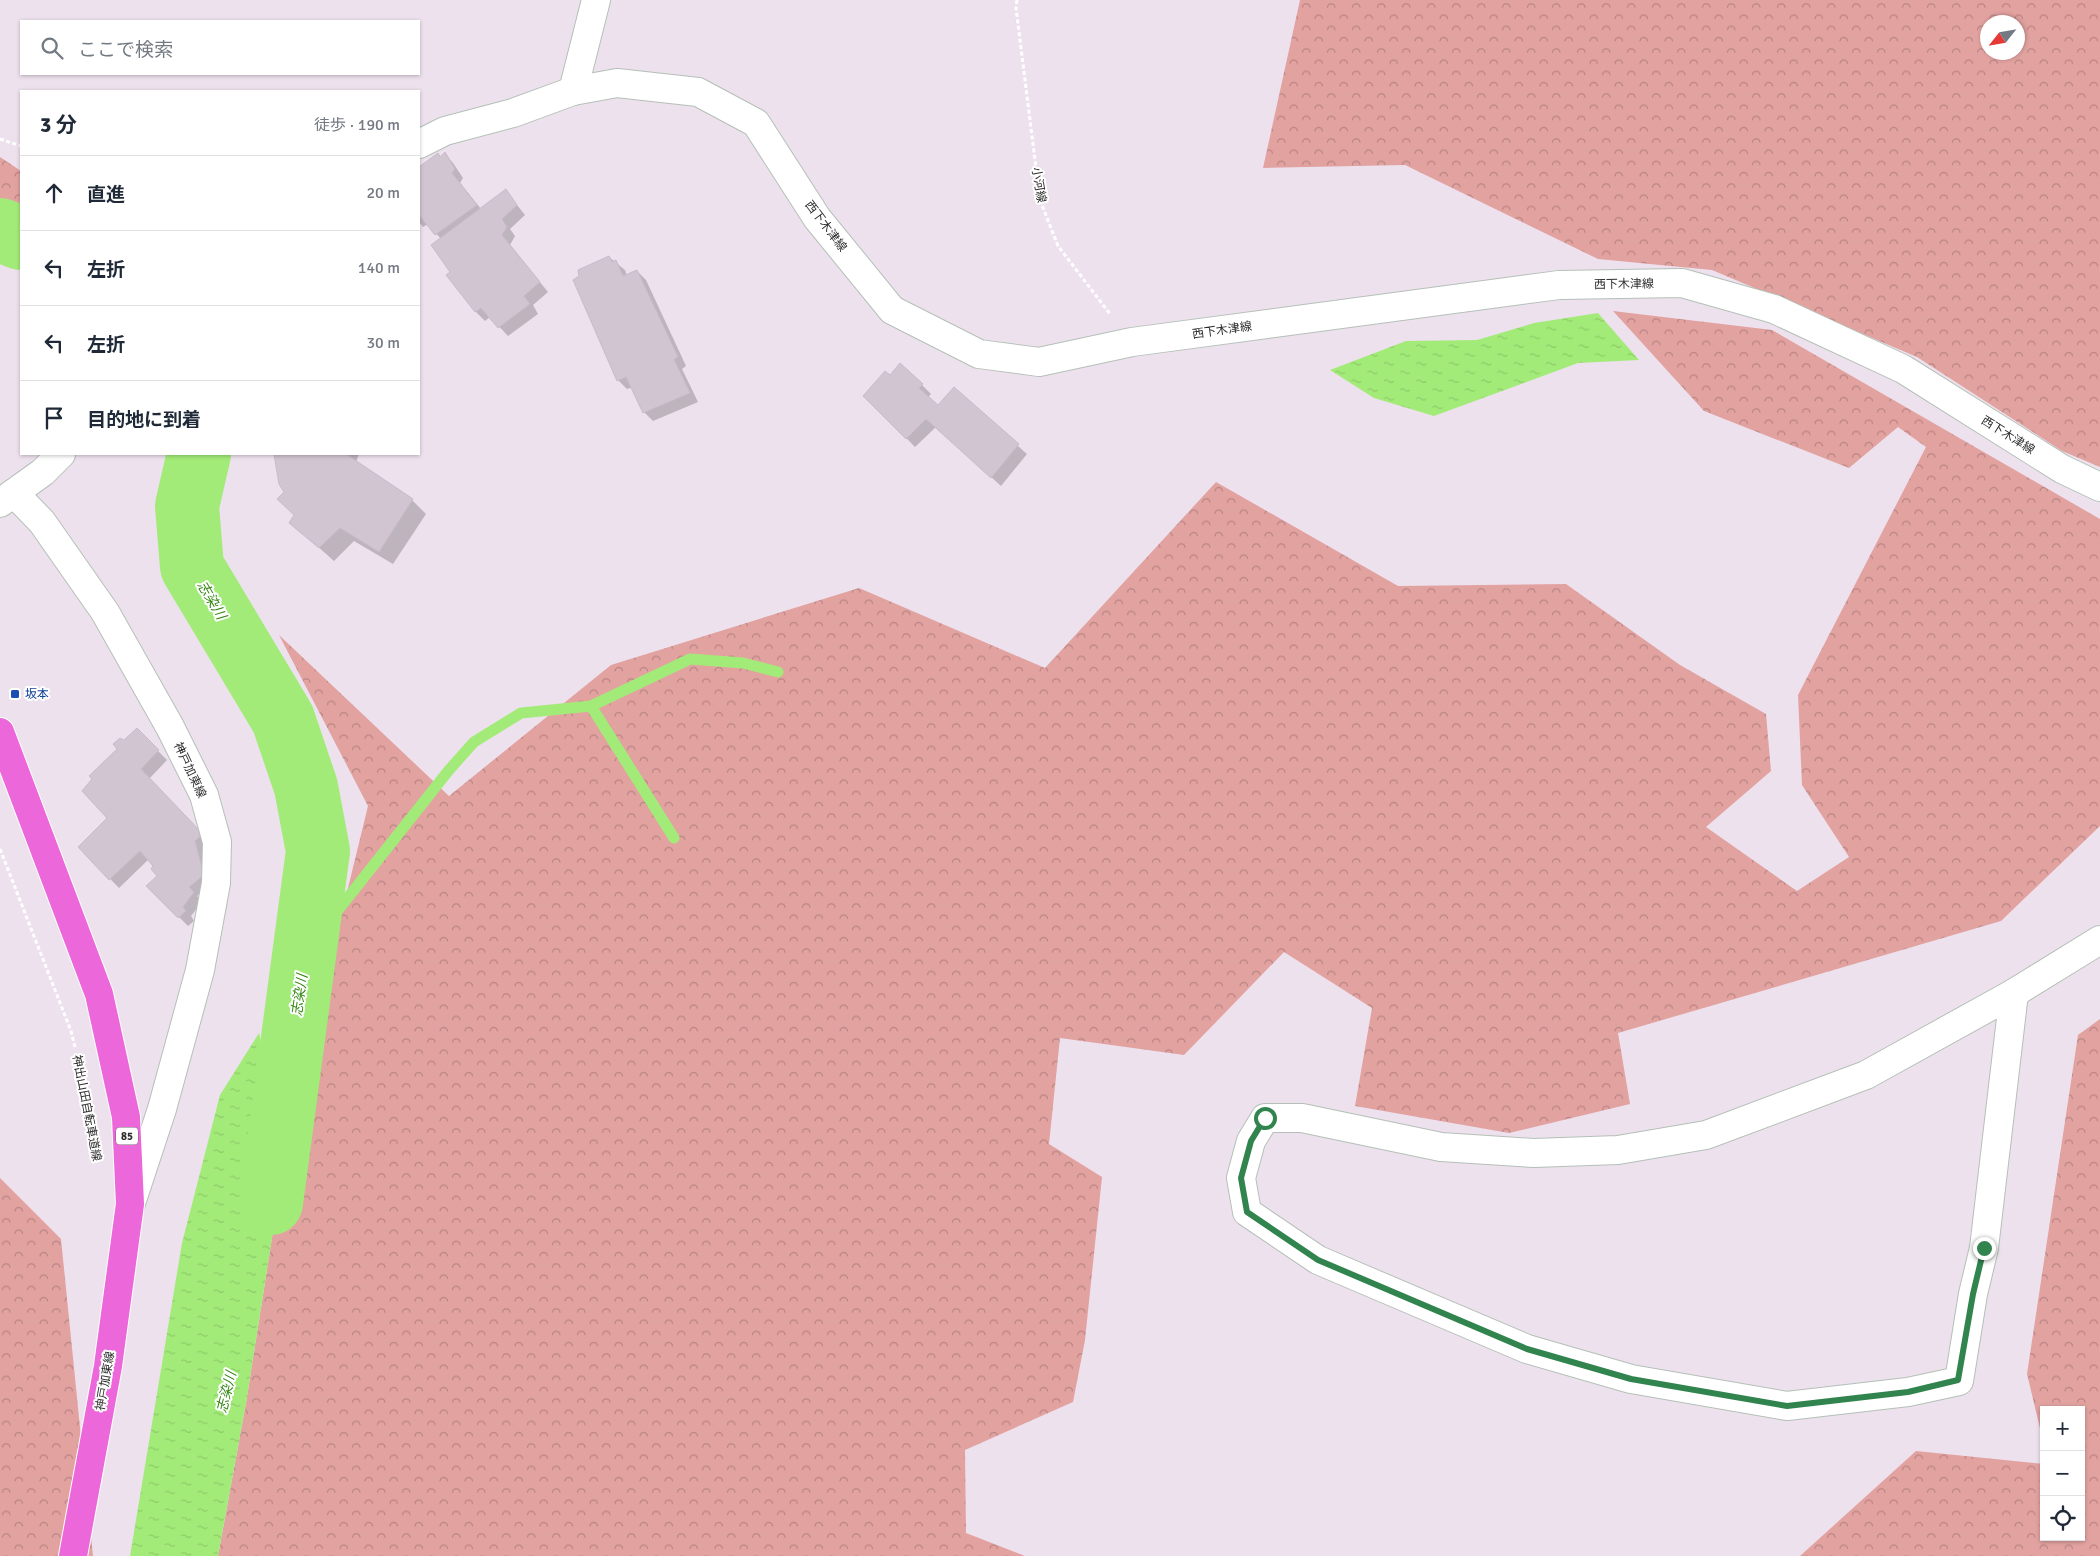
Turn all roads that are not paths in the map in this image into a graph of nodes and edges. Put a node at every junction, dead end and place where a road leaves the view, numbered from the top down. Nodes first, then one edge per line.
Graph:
1 (596, 0) edge
2 (572, 91) junction
3 (420, 143) edge
4 (52, 463) edge
5 (2100, 487) edge
6 (7, 498) edge
7 (0, 732) edge
8 (2100, 940) edge
9 (2014, 994) junction
10 (130, 1204) junction
11 (73, 1556) edge

1 - 2 street
2 - 3 street, 西下木津線
2 - 5 street, 西下木津線
4 - 6 street
6 - 10 street, 神戸加東線
7 - 10 main road, 神戸加東線 / 85
8 - 9 street
9 - 9 street
10 - 11 main road, 神戸加東線 / 85

